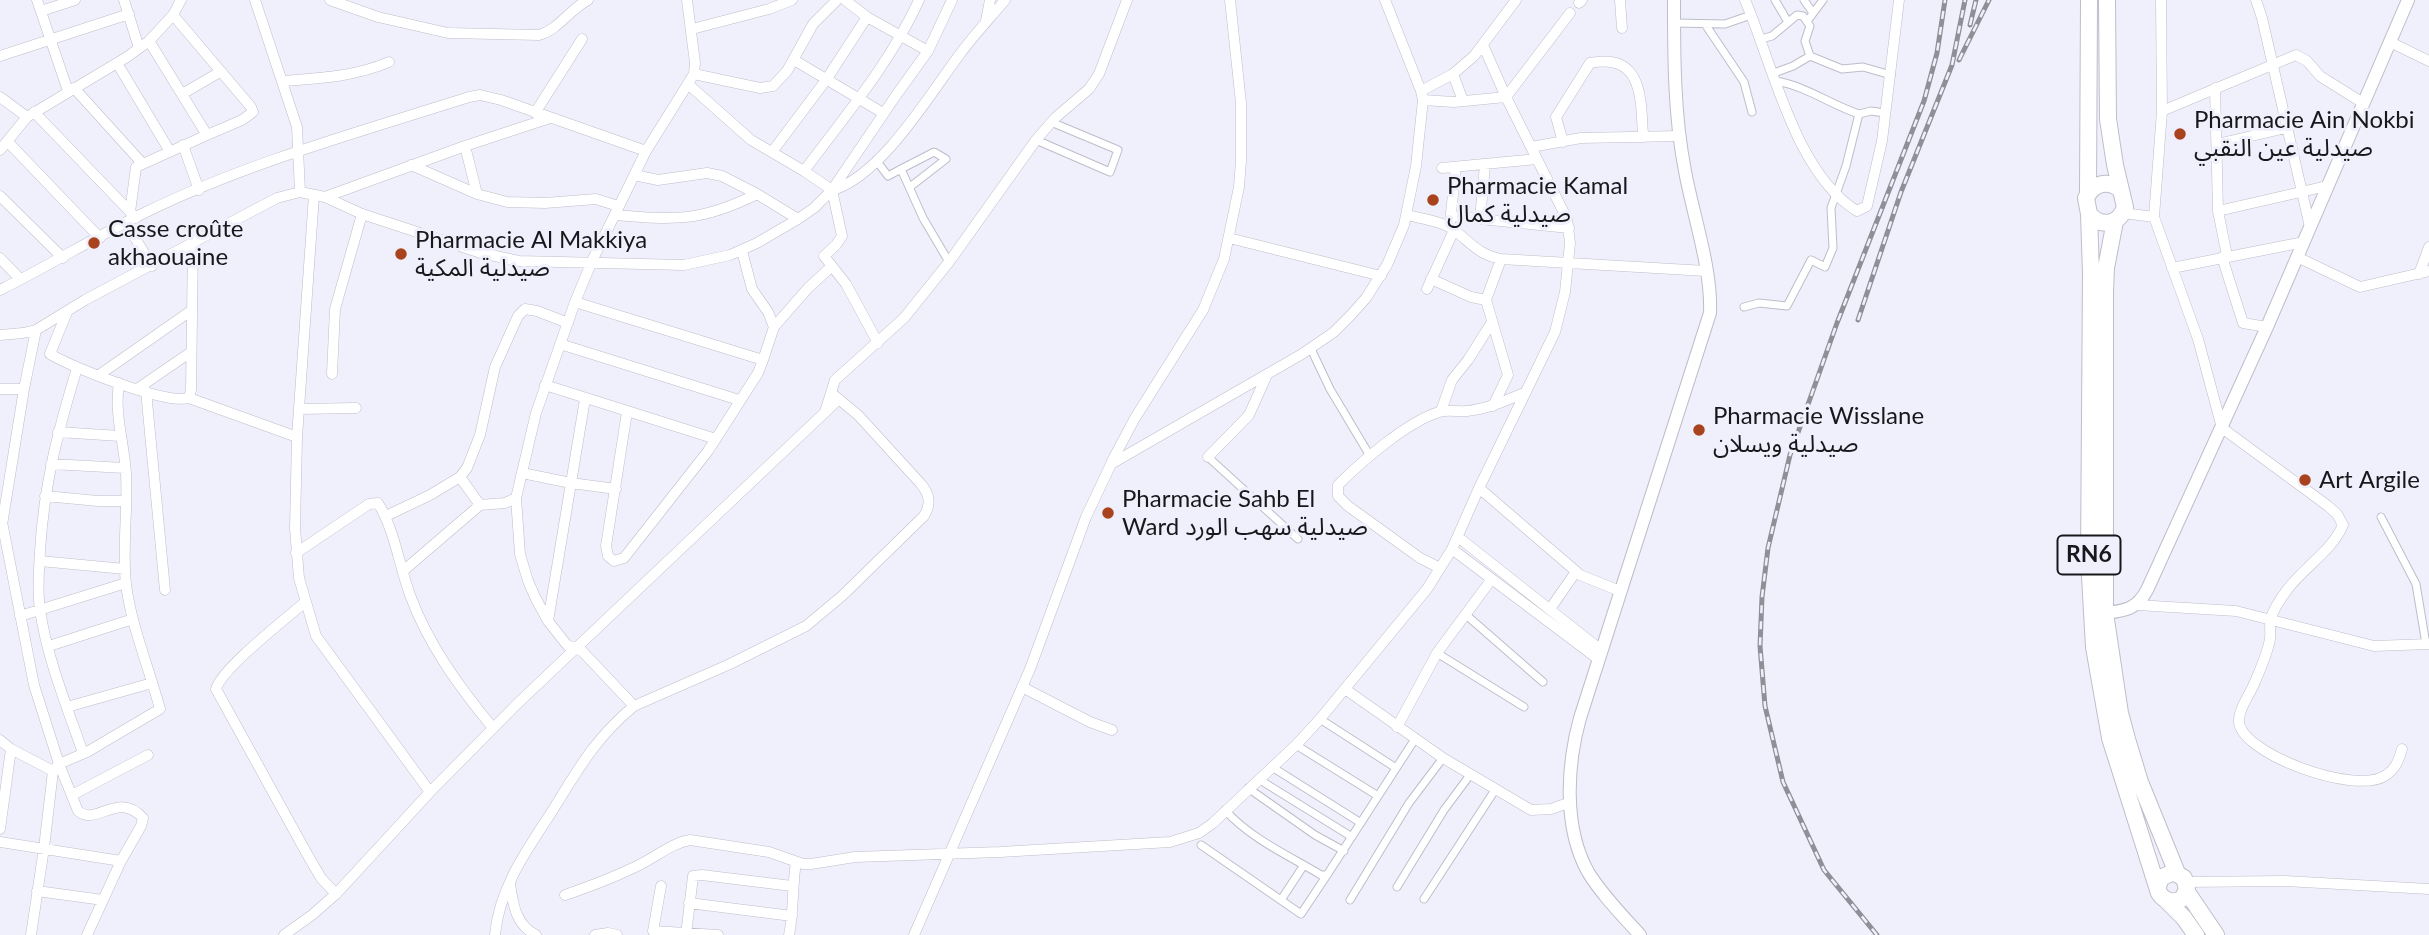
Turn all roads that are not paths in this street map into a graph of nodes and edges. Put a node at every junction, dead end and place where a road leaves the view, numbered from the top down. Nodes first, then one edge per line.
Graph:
1 (37, 0) edge
2 (75, 0) edge
3 (124, 0) edge
4 (181, 0) edge
5 (255, 0) edge
6 (330, 0) edge
7 (588, 0) edge
8 (687, 0) edge
9 (792, 0) edge
10 (838, 0) edge
11 (845, 0) edge
12 (919, 0) edge
13 (951, 0) edge
14 (990, 0) edge
15 (1005, 0) edge
16 (1127, 0) edge
17 (1230, 0) edge
18 (1385, 0) edge
19 (1516, 0) edge
20 (1620, 0) edge
21 (1674, 0) edge
22 (1745, 0) edge
23 (1775, 0) edge
24 (1804, 0) edge
25 (1823, 0) edge
26 (1899, 0) edge
27 (2089, 0) edge
28 (2107, 0) edge
29 (2161, 0) edge
30 (2256, 0) edge
31 (2408, 0) edge
32 (41, 11) junction
33 (1570, 13) dead end
34 (129, 14) junction
35 (173, 15) junction
36 (1751, 15) junction
37 (867, 17) junction
38 (1810, 17) junction
39 (986, 22) junction
40 (1788, 22) junction
41 (1674, 23) junction
42 (1705, 24) junction
43 (1622, 27) dead end
44 (692, 29) junction
45 (902, 36) junction
46 (51, 39) junction
47 (582, 39) dead end
48 (1760, 39) junction
49 (149, 41) junction
50 (2390, 42) junction
51 (1483, 45) junction
52 (139, 48) junction
53 (928, 51) junction
54 (0, 56) edge
55 (1810, 56) junction
56 (794, 60) junction
57 (2429, 61) edge
58 (389, 62) dead end
59 (117, 63) junction
60 (2272, 64) junction
61 (220, 72) junction
62 (694, 74) junction
63 (1453, 74) junction
64 (1891, 75) junction
65 (1775, 77) junction
66 (826, 80) junction
67 (282, 81) junction
68 (688, 84) junction
69 (2215, 88) junction
70 (71, 89) junction
71 (182, 94) junction
72 (1422, 95) junction
73 (0, 97) edge
74 (1506, 97) junction
75 (858, 100) junction
76 (1464, 101) junction
77 (2363, 103) junction
78 (2162, 111) junction
79 (1752, 112) dead end
80 (535, 113) junction
81 (883, 113) junction
82 (1885, 113) junction
83 (1859, 114) junction
84 (31, 115) junction
85 (550, 118) junction
86 (1051, 122) junction
87 (2287, 128) junction
88 (207, 135) junction
89 (1679, 136) junction
90 (1643, 137) junction
91 (1036, 139) junction
92 (1563, 142) junction
93 (2217, 144) junction
94 (4, 145) edge
95 (183, 145) junction
96 (465, 146) junction
97 (1531, 147) junction
98 (169, 150) junction
99 (299, 151) junction
100 (646, 151) junction
101 (772, 152) junction
102 (1537, 159) junction
103 (876, 160) junction
104 (142, 163) junction
105 (411, 165) junction
106 (1485, 165) junction
107 (1456, 167) junction
108 (1442, 168) dead end
109 (901, 169) junction
110 (804, 171) junction
111 (634, 175) junction
112 (2327, 186) junction
113 (910, 187) junction
114 (199, 190) junction
115 (832, 190) junction
116 (2121, 190) junction
117 (300, 192) junction
118 (2301, 192) junction
119 (1835, 193) junction
120 (2088, 193) junction
121 (477, 194) junction
122 (757, 194) junction
123 (0, 196) edge
124 (320, 196) junction
125 (616, 211) junction
126 (2218, 211) junction
127 (362, 214) junction
128 (2089, 214) junction
129 (1407, 215) junction
130 (1451, 216) junction
131 (2119, 217) junction
132 (2154, 217) junction
133 (131, 218) junction
134 (798, 219) junction
135 (1480, 219) junction
136 (2310, 227) junction
137 (1569, 228) junction
138 (1452, 229) junction
139 (100, 238) junction
140 (1228, 238) junction
141 (193, 243) junction
142 (2304, 243) junction
143 (2429, 247) edge
144 (742, 251) junction
145 (2224, 257) junction
146 (2297, 257) junction
147 (0, 258) edge
148 (62, 258) junction
149 (1501, 259) junction
150 (592, 261) junction
151 (950, 262) junction
152 (1568, 264) junction
153 (152, 266) junction
154 (831, 267) junction
155 (2172, 268) junction
156 (1706, 271) junction
157 (2424, 273) edge
158 (1381, 276) junction
159 (20, 279) junction
160 (1431, 279) junction
161 (1427, 289) dead end
162 (0, 290) edge
163 (1486, 300) junction
164 (575, 302) junction
165 (1744, 307) dead end
166 (192, 310) junction
167 (67, 312) junction
168 (1492, 321) junction
169 (568, 323) junction
170 (774, 327) junction
171 (2267, 327) junction
172 (36, 330) junction
173 (0, 335) edge
174 (878, 343) junction
175 (560, 344) junction
176 (1311, 349) junction
177 (32, 351) junction
178 (191, 352) junction
179 (50, 354) junction
180 (763, 360) junction
181 (77, 368) junction
182 (332, 374) dead end
183 (99, 375) junction
184 (1266, 376) junction
185 (119, 383) junction
186 (545, 385) junction
187 (0, 389) edge
188 (24, 389) junction
189 (142, 390) junction
190 (830, 393) junction
191 (1524, 393) junction
192 (189, 398) junction
193 (585, 399) junction
194 (839, 399) junction
195 (739, 400) junction
196 (1493, 406) junction
197 (356, 408) dead end
198 (299, 410) junction
199 (1441, 411) junction
200 (627, 412) junction
201 (824, 413) junction
202 (2222, 428) junction
203 (58, 432) junction
204 (120, 436) junction
205 (297, 437) junction
206 (716, 439) junction
207 (1370, 456) junction
208 (1208, 457) joint
209 (51, 464) junction
210 (1111, 464) junction
211 (125, 468) junction
212 (522, 473) junction
213 (460, 477) junction
214 (571, 483) junction
215 (1479, 488) junction
216 (615, 489) junction
217 (45, 496) junction
218 (516, 498) junction
219 (125, 501) junction
220 (480, 505) junction
221 (386, 516) junction
222 (2381, 517) dead end
223 (2, 522) junction
224 (0, 536) edge
225 (1458, 537) junction
226 (1298, 539) dead end
227 (1452, 550) junction
228 (296, 553) junction
229 (40, 561) junction
230 (1440, 568) junction
231 (125, 569) junction
232 (402, 571) junction
233 (1578, 573) junction
234 (1491, 580) junction
235 (126, 583) junction
236 (164, 590) dead end
237 (1620, 591) junction
238 (305, 602) junction
239 (2137, 605) junction
240 (1550, 609) junction
241 (40, 610) junction
242 (2105, 613) junction
243 (1465, 614) junction
244 (2425, 614) edge
245 (20, 616) junction
246 (133, 619) junction
247 (2271, 619) junction
248 (548, 621) junction
249 (2427, 644) edge
250 (49, 646) junction
251 (575, 648) junction
252 (1437, 653) junction
253 (1599, 654) junction
254 (1543, 682) dead end
255 (152, 683) junction
256 (1022, 687) junction
257 (1345, 689) junction
258 (634, 706) junction
259 (67, 707) junction
260 (1524, 707) dead end
261 (1320, 719) junction
262 (1397, 727) junction
263 (493, 728) junction
264 (1112, 730) dead end
265 (1415, 739) junction
266 (0, 740) edge
267 (1296, 745) junction
268 (2402, 748) dead end
269 (11, 749) junction
270 (83, 754) junction
271 (148, 755) dead end
272 (1443, 758) junction
273 (56, 767) junction
274 (1272, 767) junction
275 (1396, 768) junction
276 (1470, 775) junction
277 (1260, 780) dead end
278 (1248, 788) junction
279 (1495, 790) junction
280 (430, 792) junction
281 (72, 795) junction
282 (1378, 796) junction
283 (1571, 802) junction
284 (1225, 810) junction
285 (1361, 824) junction
286 (0, 829) edge
287 (1352, 837) junction
288 (0, 842) edge
289 (1200, 845) dead end
290 (44, 848) junction
291 (1345, 851) junction
292 (949, 853) junction
293 (121, 862) junction
294 (796, 862) junction
295 (1304, 865) junction
296 (1327, 875) junction
297 (510, 880) junction
298 (2183, 882) junction
299 (661, 886) dead end
300 (792, 886) junction
301 (1397, 887) dead end
302 (2429, 889) edge
303 (37, 891) junction
304 (2162, 893) junction
305 (336, 894) junction
306 (565, 895) dead end
307 (1424, 899) dead end
308 (103, 900) junction
309 (1280, 900) junction
310 (1350, 900) dead end
311 (690, 903) junction
312 (792, 916) junction
313 (653, 933) edge
314 (686, 934) edge
315 (32, 935) edge
316 (87, 935) edge
317 (284, 935) edge
318 (495, 935) edge
319 (536, 935) edge
320 (595, 935) edge
321 (617, 935) edge
322 (718, 935) edge
323 (789, 935) edge
324 (914, 935) edge
325 (1640, 935) edge
326 (2196, 935) edge
327 (2216, 935) edge

1 - 32 street
2 - 32 street
3 - 34 street
4 - 35 street
5 - 67 street
6 - 7 street
8 - 44 street
9 - 44 street
10 - 56 street
11 - 37 street
12 - 45 street
13 - 53 street
14 - 39 street
15 - 39 street
16 - 86 street
17 - 140 street
18 - 72 street
19 - 51 street
20 - 43 street
21 - 41 street
22 - 36 street
23 - 40 street
24 - 38 street
25 - 38 street
26 - 64 street
27 - 120 main road, RN6
28 - 116 main road, RN6
29 - 78 street
30 - 60 street
31 - 50 street
32 - 46 street
33 - 74 street
34 - 46 street
34 - 52 street
35 - 49 street
35 - 61 street
36 - 42 street
36 - 48 street
37 - 45 street
37 - 66 street
38 - 40 street
38 - 55 street
39 - 103 street
40 - 48 street
41 - 42 street
41 - 89 street
42 - 79 street
44 - 62 street
45 - 53 street
45 - 75 street
46 - 54 street
46 - 70 street
47 - 80 street
48 - 65 street
49 - 52 street
49 - 71 street
50 - 57 street
50 - 77 street
51 - 63 street
51 - 74 street
52 - 59 street
53 - 81 street
55 - 64 street
55 - 65 street
56 - 62 street
56 - 66 street
58 - 67 street
59 - 70 street
59 - 98 street
60 - 69 street
60 - 77 street
60 - 87 street
61 - 71 street
61 - 88 street
62 - 68 street
63 - 72 street
63 - 76 street
64 - 82 street
65 - 83 street
65 - 119 street
66 - 75 street
66 - 101 street
67 - 99 street
68 - 100 street
68 - 101 street
69 - 78 street
69 - 93 street
70 - 84 street
70 - 104 street
71 - 88 street
72 - 76 street
72 - 129 street
73 - 84 street
74 - 76 street
74 - 97 street
75 - 81 street
75 - 110 street
77 - 112 street
78 - 132 street
80 - 85 street
80 - 99 street
81 - 115 street
82 - 83 street
82 - 119 street
83 - 119 street
84 - 94 street
84 - 133 street
85 - 96 street
85 - 100 street
86 - 91 street
86 - 91 street
87 - 93 street
87 - 118 street
88 - 95 street
89 - 90 street
89 - 156 street
90 - 92 street
90 - 92 street
91 - 151 street
92 - 97 street
93 - 126 street
94 - 139 street
95 - 98 street
95 - 114 street
96 - 105 street
96 - 121 street
97 - 102 street
98 - 104 street
99 - 114 street
99 - 117 street
100 - 111 street
101 - 110 street
102 - 106 street
102 - 137 street
103 - 109 street
103 - 115 street
104 - 133 street
105 - 121 street
105 - 124 street
106 - 107 street
106 - 135 street
107 - 108 street
107 - 130 street
109 - 113 street
109 - 113 street
110 - 115 street
111 - 122 street
111 - 125 street
112 - 118 street
112 - 136 street
113 - 151 street
114 - 133 street
115 - 134 street
115 - 154 street
116 - 120 main road
116 - 131 main road, RN6
117 - 124 street
117 - 141 street
118 - 126 street
118 - 136 street
119 - 165 street
120 - 128 main road, RN6
121 - 125 street
122 - 125 street
122 - 134 street
123 - 148 street
124 - 127 street
124 - 198 street
125 - 150 street
126 - 145 street
127 - 150 street
127 - 182 street
128 - 131 main road
128 - 304 main road, RN6
129 - 138 street
129 - 158 street
130 - 135 street
130 - 138 street
131 - 132 street
131 - 242 main road, RN6
132 - 155 street
133 - 139 street
133 - 153 street
134 - 144 street
135 - 137 street
136 - 142 street
137 - 152 street
138 - 149 street
138 - 160 street
139 - 148 street
140 - 158 street
140 - 210 street
141 - 153 street
141 - 166 street
142 - 145 street
142 - 146 street
143 - 157 street
144 - 150 street
144 - 170 street
145 - 155 street
145 - 171 street
146 - 157 street
146 - 171 street
147 - 159 street
148 - 159 street
149 - 152 street
149 - 163 street
150 - 164 street
151 - 174 street
152 - 156 street
152 - 191 street
153 - 167 street
154 - 170 street
154 - 174 street
155 - 202 street
156 - 237 street
158 - 176 street
159 - 162 street
160 - 161 street
160 - 163 street
163 - 168 street
164 - 169 street
164 - 180 street
166 - 178 street
166 - 183 street
167 - 172 street
167 - 179 street
168 - 196 street
168 - 199 street
169 - 175 street
169 - 213 street
170 - 180 street
171 - 202 street
172 - 173 street
172 - 177 street
174 - 190 street
175 - 186 street
175 - 195 street
176 - 184 street
176 - 207 street
177 - 179 street
177 - 188 street
178 - 189 street
178 - 192 street
179 - 181 street
180 - 195 street
181 - 183 street
181 - 203 street
183 - 185 street
184 - 208 street
184 - 210 street
185 - 189 street
185 - 204 street
186 - 193 street
186 - 212 street
187 - 188 street
188 - 223 street
189 - 192 street
189 - 236 street
190 - 194 street
190 - 201 street
191 - 196 street
191 - 215 street
192 - 205 street
193 - 200 street
193 - 214 street
194 - 201 street
194 - 258 street
195 - 206 street
196 - 199 street
197 - 198 street
198 - 205 street
199 - 207 street
200 - 206 street
200 - 216 street
201 - 251 street
202 - 239 street
202 - 247 street
203 - 204 street
203 - 209 street
204 - 211 street
205 - 228 street
206 - 216 street
207 - 230 street
208 - 226 street
209 - 211 street
209 - 217 street
210 - 256 street
211 - 219 street
212 - 214 street
212 - 218 street
213 - 220 street
213 - 221 street
214 - 216 street
214 - 248 street
215 - 225 street
215 - 233 street
217 - 219 street
217 - 229 street
218 - 220 street
218 - 248 street
219 - 231 street
220 - 232 street
221 - 228 street
221 - 232 street
222 - 244 street
223 - 224 street
223 - 245 street
225 - 227 street
225 - 240 street
227 - 230 street
227 - 234 street
228 - 238 street
229 - 231 street
229 - 241 street
230 - 257 street
231 - 235 street
232 - 263 street
233 - 237 street
233 - 240 street
234 - 243 street
234 - 253 street
235 - 241 street
235 - 246 street
237 - 253 street
238 - 280 street
238 - 305 street
239 - 242 street
239 - 247 street
240 - 253 street
241 - 245 street
241 - 250 street
242 - 298 main road, RN6
243 - 252 street
243 - 254 street
244 - 249 street
245 - 273 street
246 - 250 street
246 - 255 street
247 - 249 street
247 - 268 street
248 - 251 street
250 - 259 street
251 - 258 street
251 - 263 street
252 - 260 street
252 - 262 street
253 - 283 street
255 - 259 street
255 - 270 street
256 - 264 street
256 - 292 street
257 - 261 street
257 - 262 street
258 - 297 street
259 - 270 street
261 - 267 street
261 - 275 street
262 - 265 street
263 - 280 street
265 - 272 street
265 - 275 street
266 - 269 street
267 - 274 street
267 - 282 street
269 - 273 street
269 - 286 street
270 - 273 street
271 - 281 street
272 - 276 street
272 - 310 street
273 - 281 street
273 - 290 street
274 - 278 street
274 - 285 street
275 - 282 street
276 - 279 street
276 - 301 street
277 - 287 street
278 - 284 street
278 - 291 street
279 - 283 street
279 - 307 street
280 - 305 street
281 - 293 street
282 - 285 street
283 - 325 street
284 - 292 street
284 - 295 street
285 - 287 street
287 - 291 street
288 - 290 street
289 - 309 street
290 - 293 street
290 - 303 street
291 - 296 street
292 - 294 street
292 - 324 street
293 - 308 street
294 - 300 street
294 - 306 street
295 - 296 street
295 - 309 street
296 - 309 street
297 - 318 street
297 - 319 street
298 - 302 street
298 - 304 main road
298 - 304 main road
298 - 327 main road, RN6
299 - 313 street
300 - 311 street
300 - 312 street
303 - 308 street
303 - 315 street
304 - 326 main road, RN6
305 - 317 street
308 - 316 street
311 - 312 street
311 - 314 street
312 - 323 street
313 - 314 street
314 - 322 street
320 - 321 street

